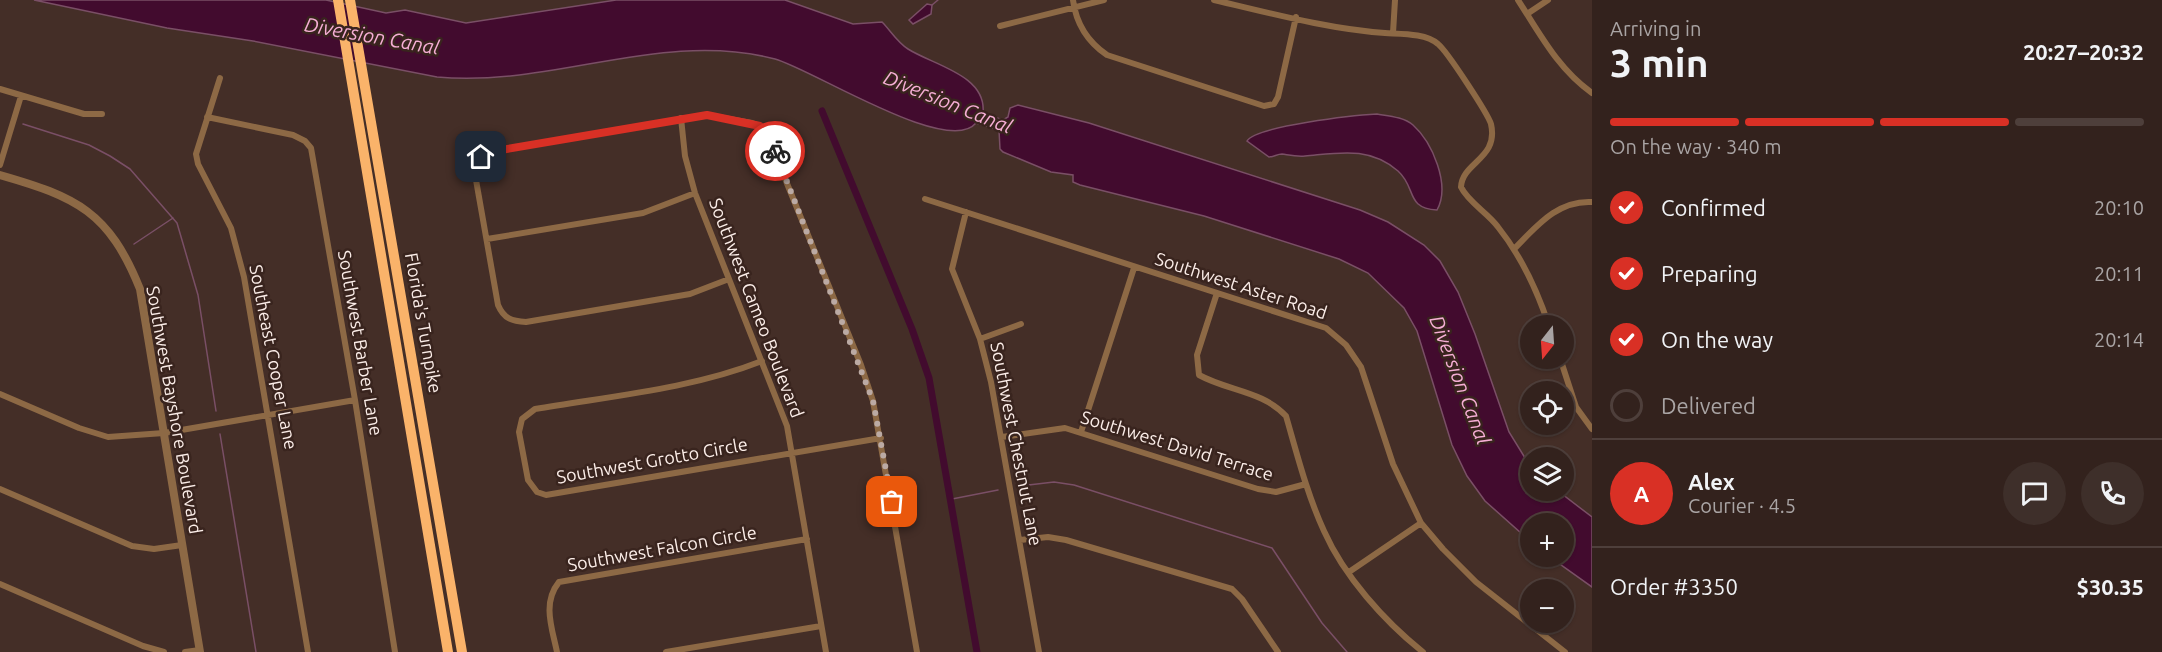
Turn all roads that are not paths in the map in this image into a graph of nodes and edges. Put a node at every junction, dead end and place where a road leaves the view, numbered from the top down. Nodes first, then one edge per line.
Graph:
1 (338, 0) edge
2 (350, 0) edge
3 (1073, 0) edge
4 (1104, 0) edge
5 (1214, 0) edge
6 (1395, 0) edge
7 (1518, 0) edge
8 (1548, 0) edge
9 (1074, 8) junction
10 (1527, 14) junction
11 (1296, 17) junction
12 (1000, 26) dead end
13 (1393, 33) junction
14 (220, 78) dead end
15 (0, 89) edge
16 (1592, 93) edge
17 (21, 96) junction
18 (102, 114) dead end
19 (207, 117) junction
20 (681, 118) junction
21 (0, 165) edge
22 (0, 175) edge
23 (695, 194) junction
24 (925, 199) dead end
25 (1592, 202) edge
26 (966, 212) junction
27 (488, 239) junction
28 (1514, 249) junction
29 (1134, 268) junction
30 (729, 279) junction
31 (1217, 293) junction
32 (1545, 315) edge
33 (1022, 324) dead end
34 (980, 339) junction
35 (762, 361) junction
36 (1564, 369) edge
37 (0, 394) edge
38 (356, 400) junction
39 (269, 413) junction
40 (1592, 429) edge
41 (1081, 432) junction
42 (164, 433) junction
43 (1002, 437) junction
44 (881, 438) junction
45 (792, 452) junction
46 (1306, 484) junction
47 (0, 489) edge
48 (1421, 523) junction
49 (807, 539) junction
50 (1020, 540) junction
51 (182, 545) junction
52 (1349, 572) junction
53 (0, 584) edge
54 (821, 626) junction
55 (200, 651) edge
56 (1276, 651) edge
57 (164, 652) edge
58 (185, 652) edge
59 (308, 652) edge
60 (395, 652) edge
61 (448, 652) edge
62 (462, 652) edge
63 (557, 652) edge
64 (666, 652) edge
65 (826, 652) edge
66 (917, 652) edge
67 (1039, 652) edge
68 (1423, 652) edge
69 (1564, 652) edge

1 - 61 highway, Florida's Turnpike
2 - 62 highway, Florida's Turnpike
3 - 9 street
4 - 9 street
5 - 11 street
6 - 13 street
7 - 10 street
8 - 10 street
9 - 11 street
9 - 12 street
10 - 16 street
11 - 13 street
13 - 28 street
14 - 19 street, Southeast Cooper Lane
15 - 17 street
17 - 18 street
17 - 21 street
19 - 38 street, Southwest Barber Lane
19 - 39 street, Southeast Cooper Lane
20 - 23 street, Southwest Cameo Boulevard
20 - 27 street
20 - 44 street
22 - 42 street, Southwest Bayshore Boulevard
23 - 27 street
23 - 30 street, Southwest Cameo Boulevard
24 - 26 street, Southwest Aster Road
25 - 28 street
26 - 29 street, Southwest Aster Road
26 - 34 street, Southwest Chestnut Lane
27 - 30 street
28 - 32 street
29 - 31 street, Southwest Aster Road
29 - 41 street
30 - 35 street, Southwest Cameo Boulevard
31 - 46 street
31 - 48 street, Southwest Aster Road
33 - 34 street
34 - 43 street, Southwest Chestnut Lane
35 - 45 street, Southwest Cameo Boulevard
35 - 45 street, Southwest Grotto Circle
36 - 40 street
37 - 42 street
38 - 39 street
38 - 60 street, Southwest Barber Lane
39 - 42 street
39 - 59 street, Southeast Cooper Lane
41 - 43 street, Southwest David Terrace
41 - 46 street, Southwest David Terrace
42 - 51 street, Southwest Bayshore Boulevard
43 - 50 street, Southwest Chestnut Lane
44 - 45 street, Southwest Grotto Circle
44 - 66 street
45 - 49 street, Southwest Cameo Boulevard
46 - 52 street
47 - 51 street
48 - 52 street
48 - 69 street, Southwest Aster Road
49 - 54 street, Southwest Cameo Boulevard
49 - 63 street, Southwest Falcon Circle
50 - 56 street
50 - 67 street, Southwest Chestnut Lane
51 - 55 street, Southwest Bayshore Boulevard
52 - 68 street
53 - 57 street
54 - 64 street
54 - 65 street, Southwest Cameo Boulevard
55 - 58 street

